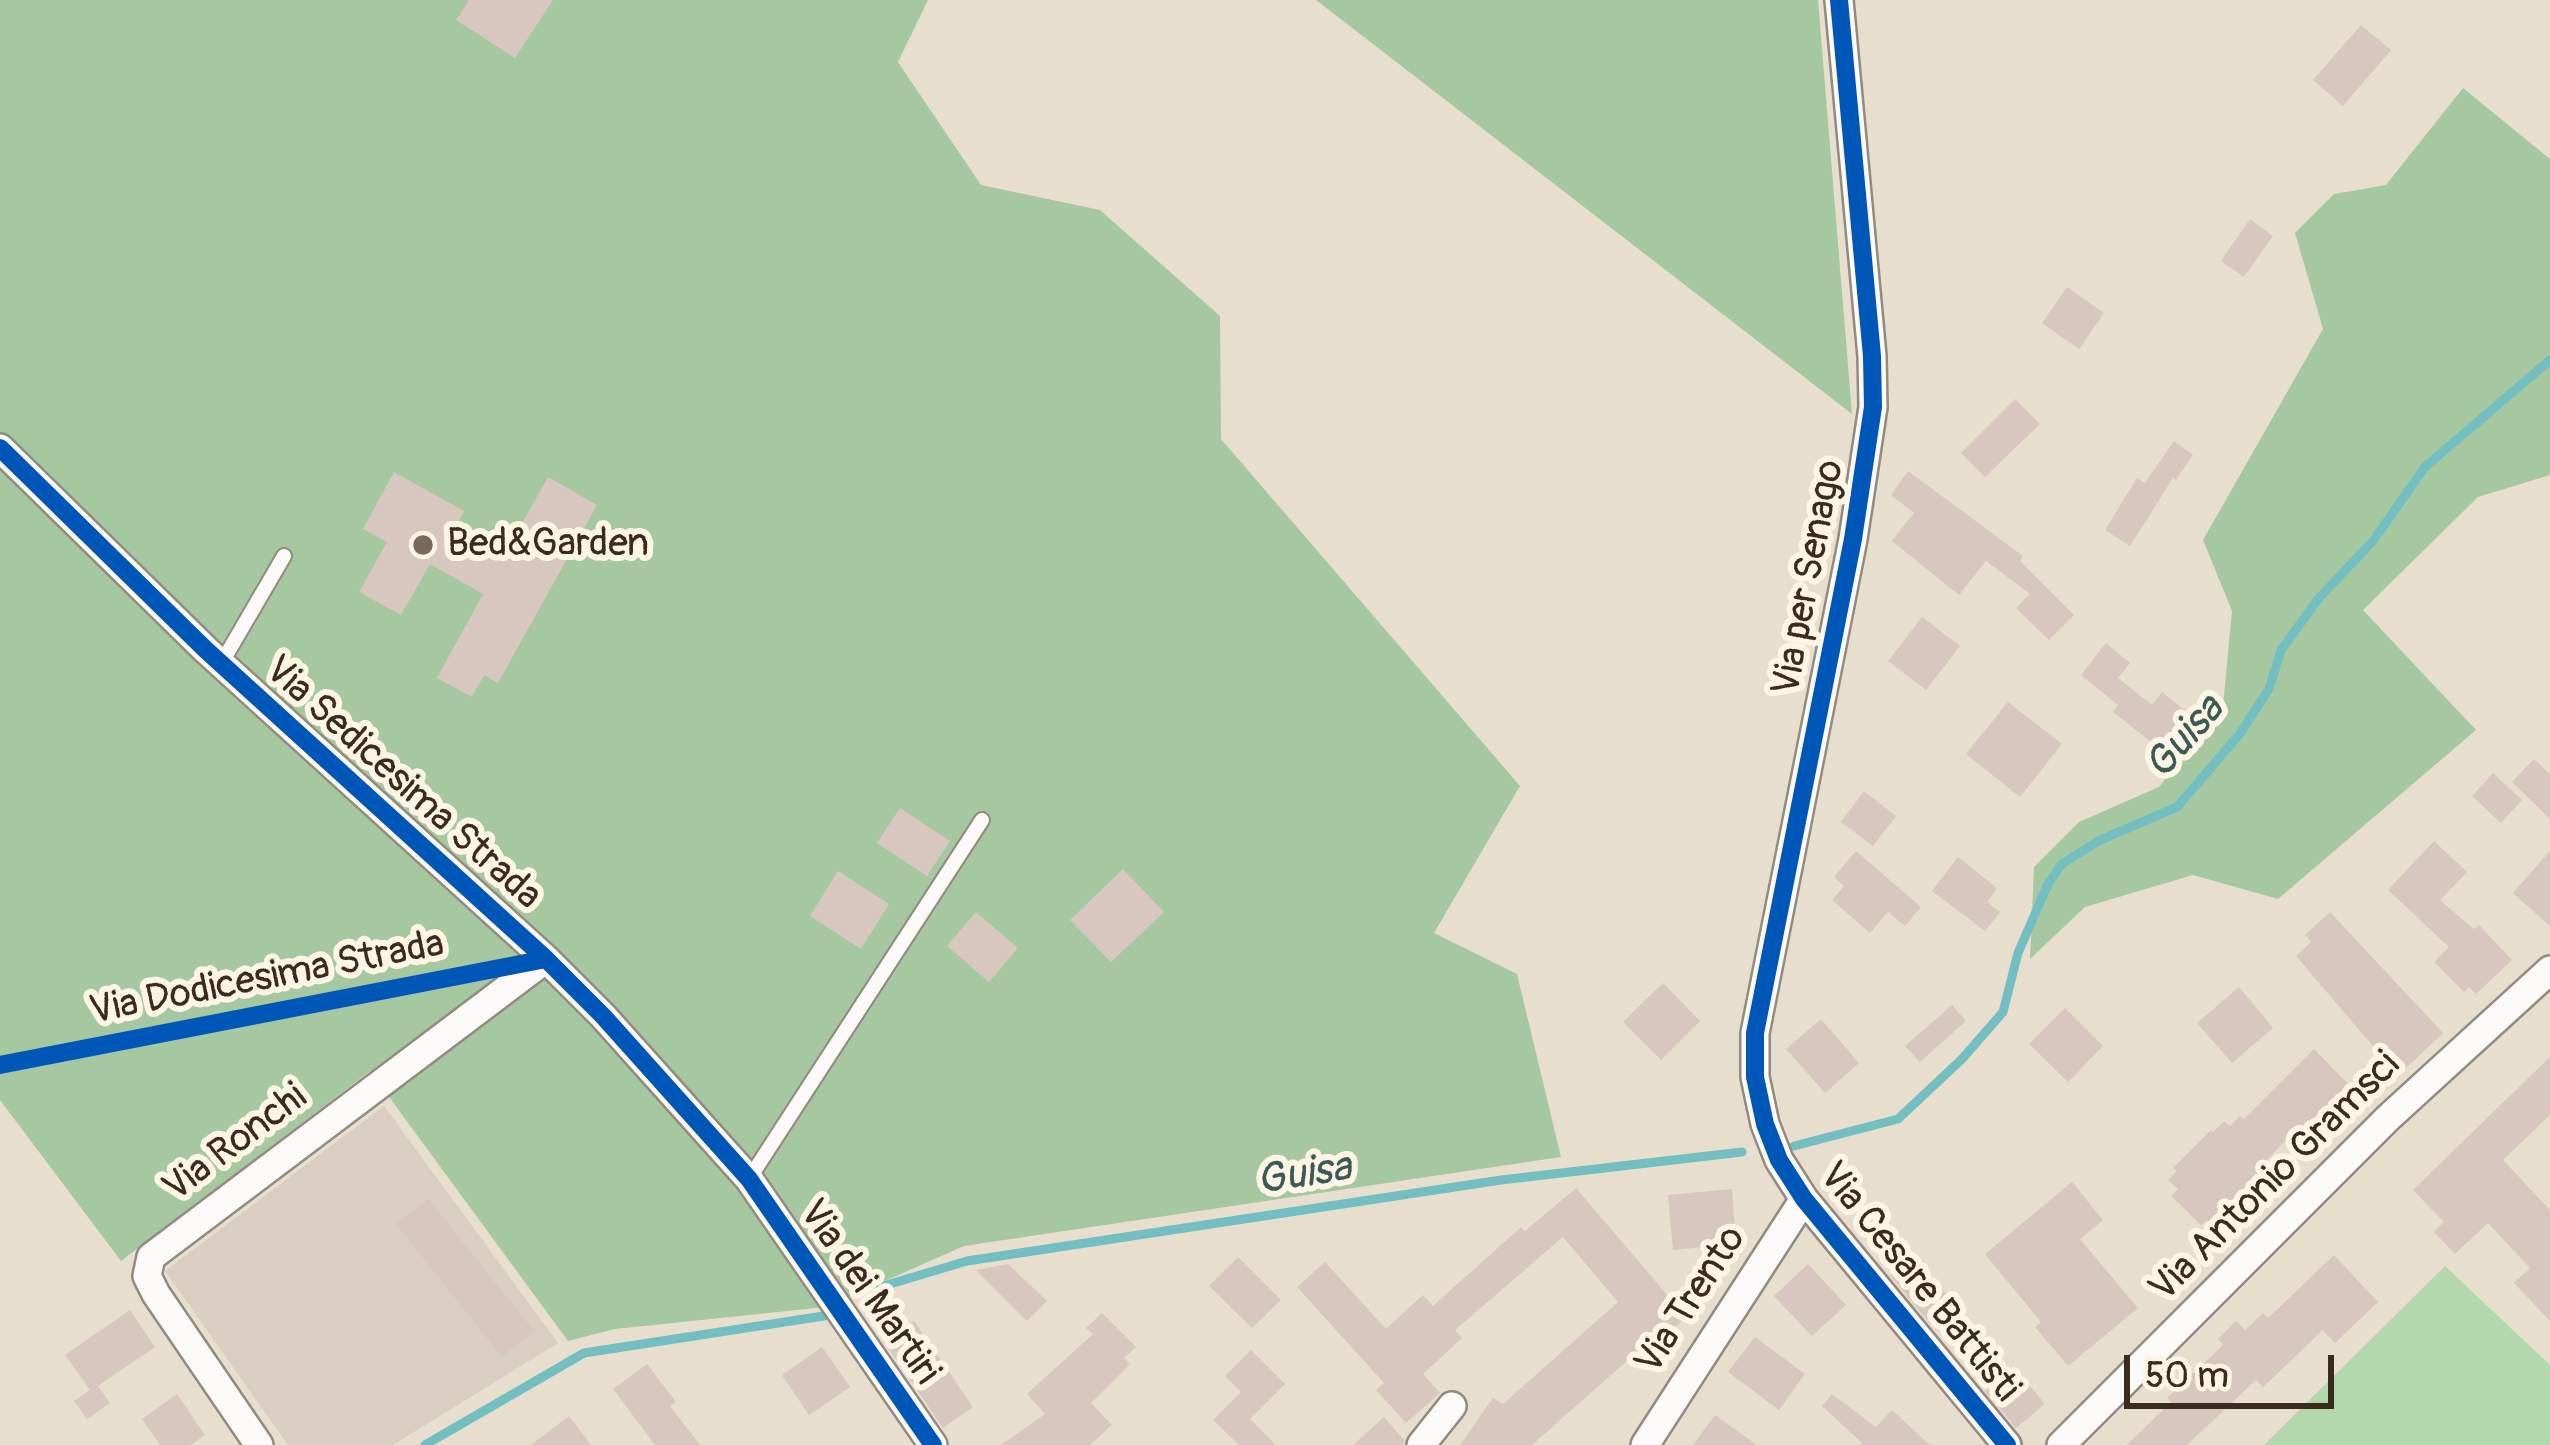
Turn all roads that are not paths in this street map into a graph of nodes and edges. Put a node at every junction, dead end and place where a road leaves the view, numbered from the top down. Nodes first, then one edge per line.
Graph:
1 (1839, 0) edge
2 (0, 448) edge
3 (284, 556) dead end
4 (221, 664) junction
5 (982, 820) dead end
6 (546, 959) junction
7 (2550, 970) edge
8 (1779, 1160) joint
9 (749, 1179) junction
10 (1804, 1199) junction
11 (1452, 1406) dead end
12 (260, 1445) edge
13 (933, 1445) edge
14 (1421, 1445) edge
15 (1645, 1445) edge
16 (2007, 1445) edge
17 (2061, 1445) edge

1 - 8 street, Via per Senago
2 - 4 street, Via Sedicesima Strada
3 - 4 lane
4 - 6 street, Via Sedicesima Strada
5 - 9 lane
6 - 9 street, Via Sedicesima Strada
6 - 12 street, Via Ronchi
7 - 17 street, Via Antonio Gramsci
8 - 10 street, Via Cesare Battisti
9 - 13 street, Via dei Martiri
10 - 15 street, Via Trento
10 - 16 street, Via Cesare Battisti
11 - 14 street

